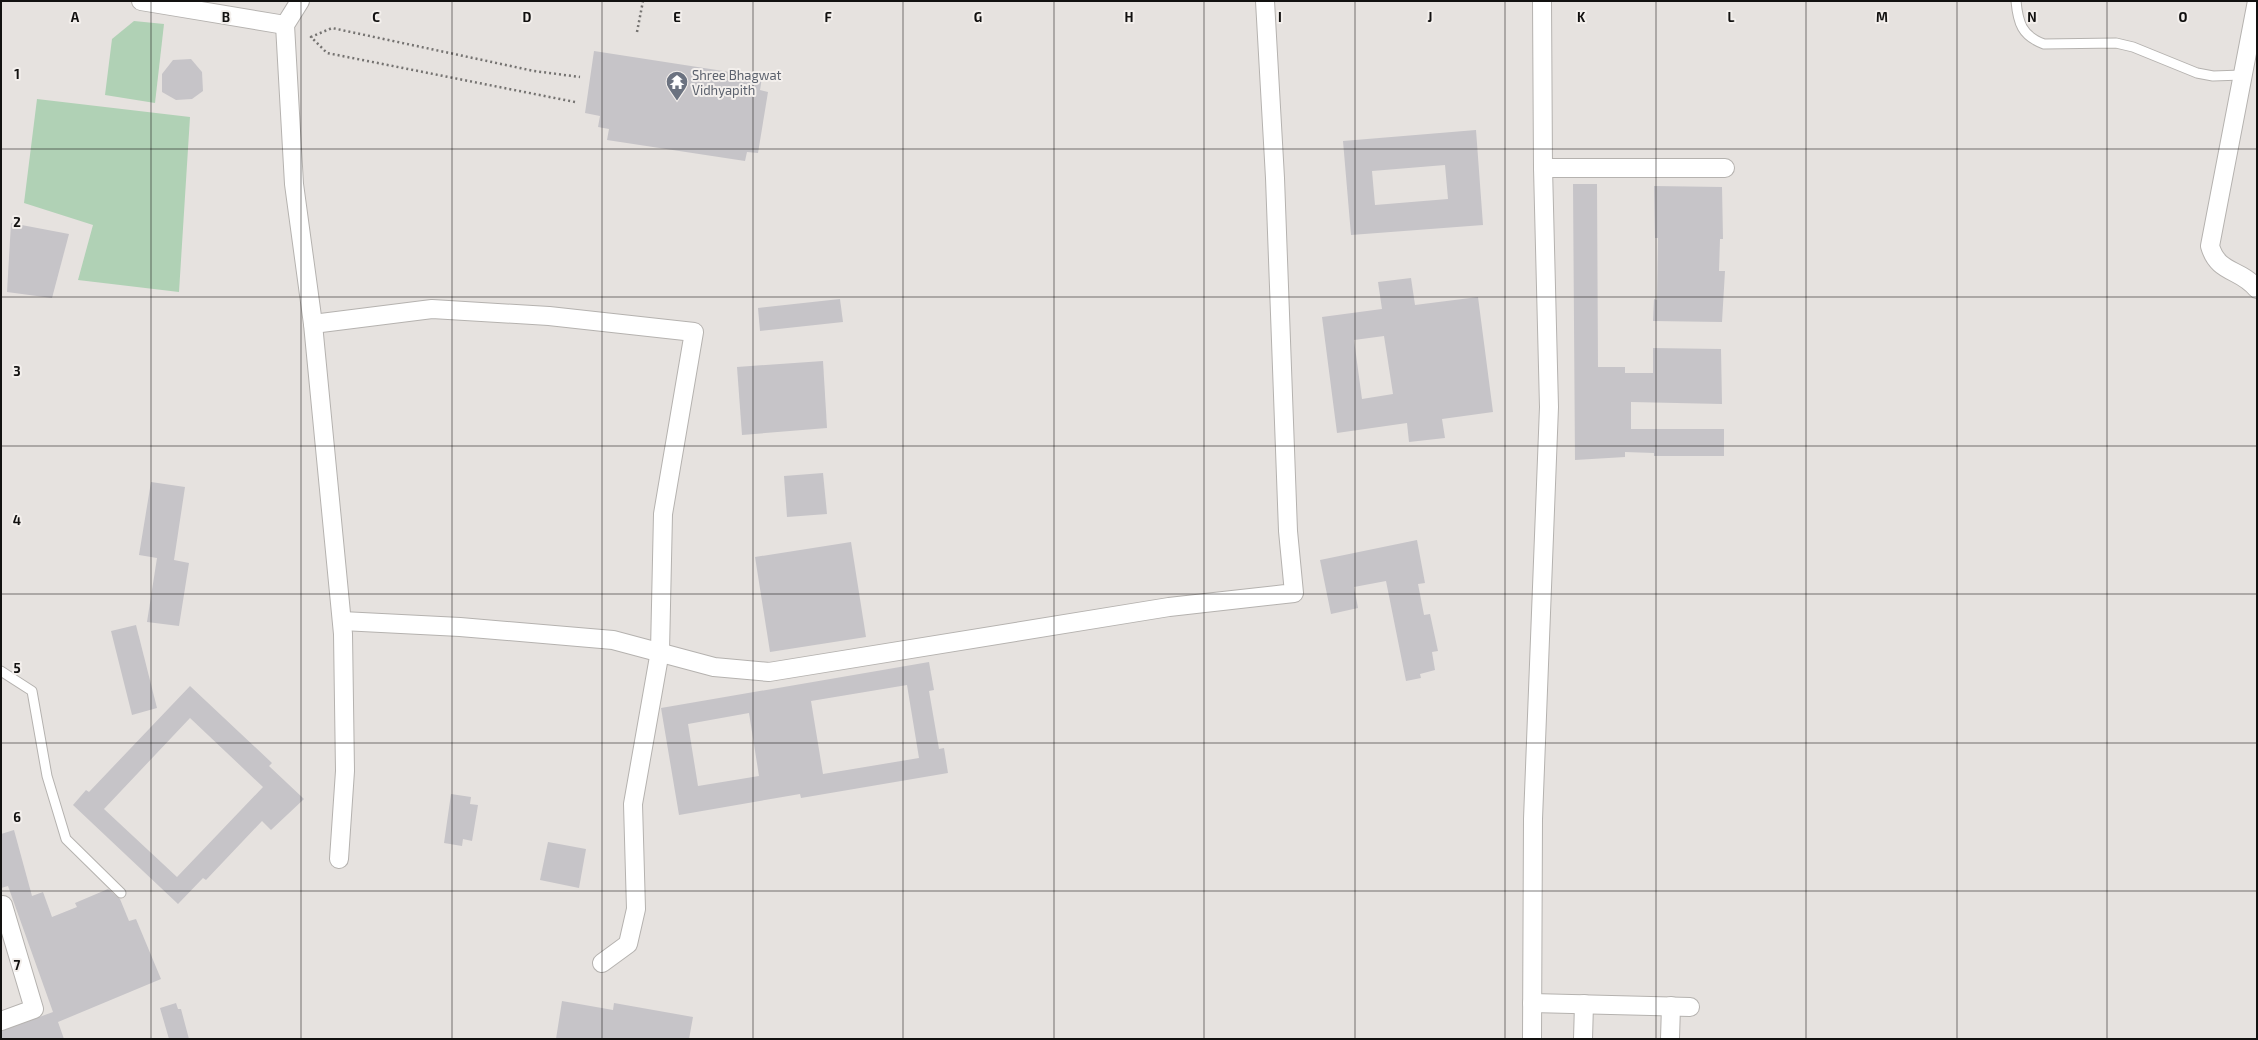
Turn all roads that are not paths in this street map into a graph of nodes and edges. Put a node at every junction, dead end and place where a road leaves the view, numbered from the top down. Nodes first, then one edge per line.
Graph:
1 (141, 1) edge
2 (300, 1) edge
3 (1265, 1) edge
4 (1542, 1) edge
5 (2016, 1) edge
6 (2257, 1) edge
7 (285, 25) junction
8 (2242, 75) junction
9 (1543, 168) junction
10 (1725, 168) dead end
11 (2257, 289) edge
12 (313, 324) junction
13 (342, 621) junction
14 (660, 651) junction
15 (1, 671) edge
16 (339, 859) dead end
17 (121, 893) dead end
18 (1, 906) edge
19 (602, 963) dead end
20 (1532, 1003) junction
21 (1584, 1004) junction
22 (1671, 1006) junction
23 (1690, 1007) dead end
24 (1, 1021) edge
25 (1532, 1039) edge
26 (1583, 1039) edge
27 (1670, 1039) edge

1 - 7 street
2 - 7 street
3 - 14 street
4 - 9 street
5 - 8 lane
6 - 8 street
7 - 12 street
8 - 11 street
9 - 10 street
9 - 20 street
12 - 13 street
12 - 14 street
13 - 14 street
13 - 16 street
14 - 19 street
15 - 17 lane
18 - 24 street
20 - 21 street
20 - 25 street
21 - 22 street
21 - 26 street
22 - 23 street
22 - 27 street

